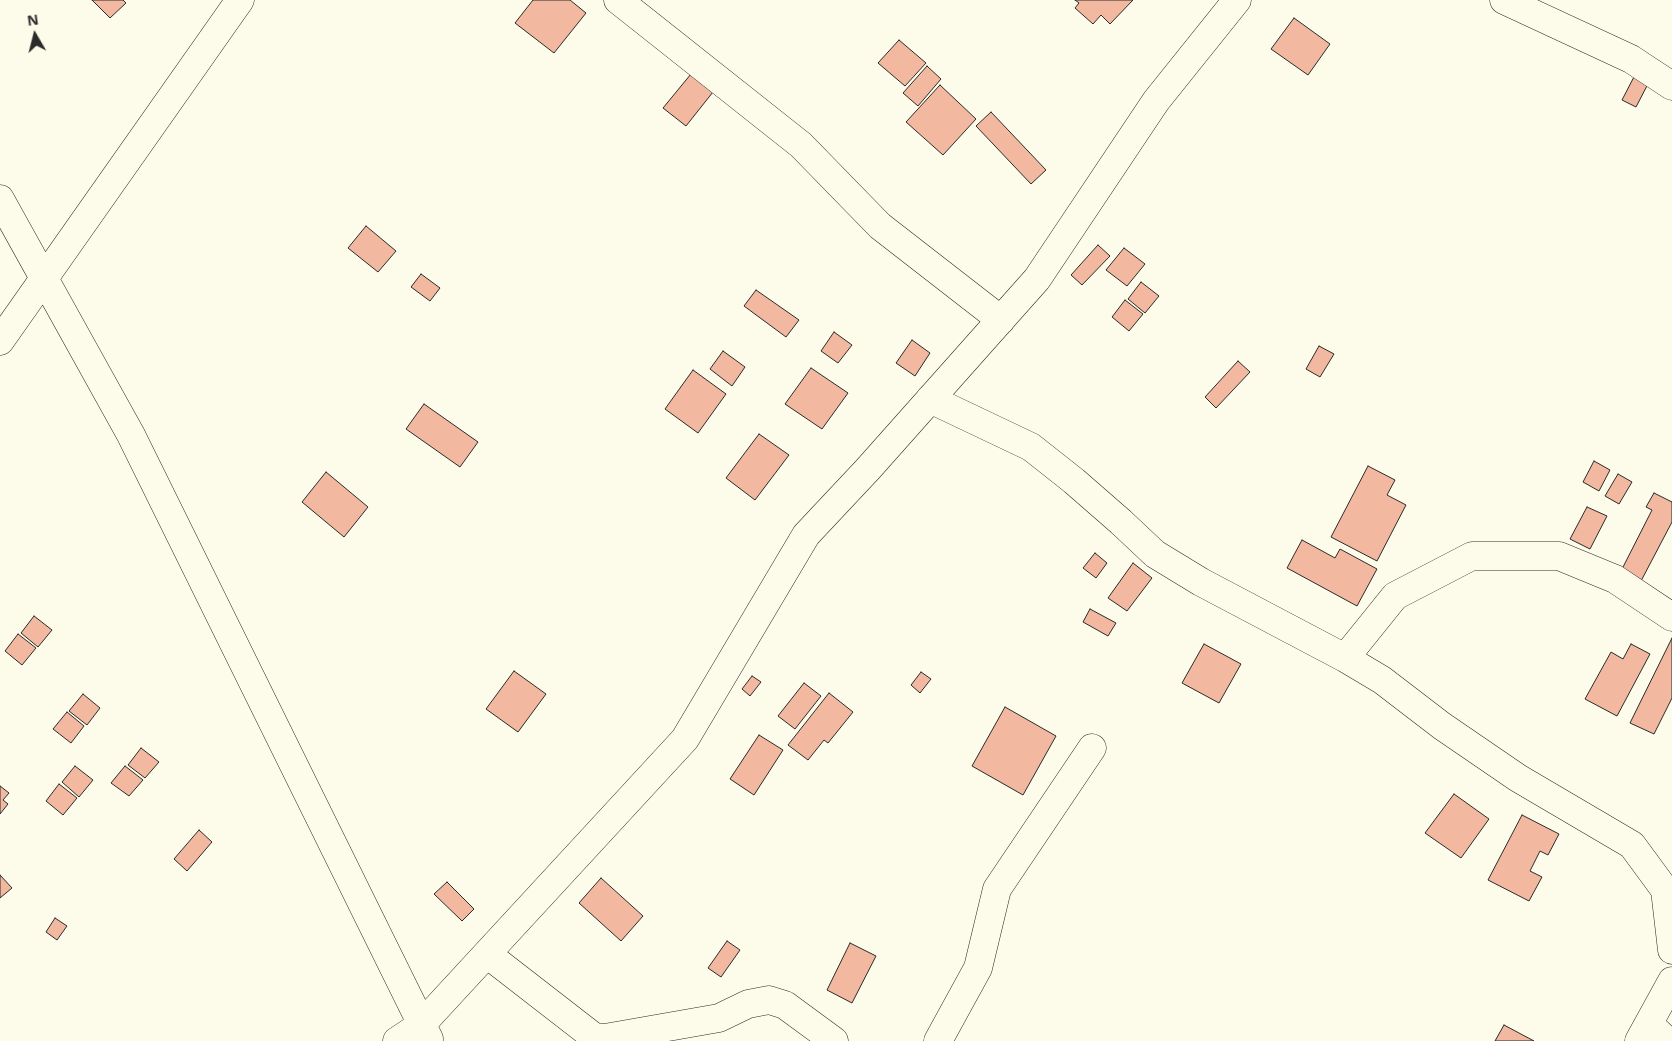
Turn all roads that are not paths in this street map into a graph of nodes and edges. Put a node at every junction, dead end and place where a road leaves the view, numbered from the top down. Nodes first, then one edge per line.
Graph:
1 (240, 0) edge
2 (618, 0) edge
3 (1237, 0) edge
4 (1504, 0) edge
5 (1672, 86) edge
6 (0, 199) edge
7 (44, 278) junction
8 (1001, 320) junction
9 (0, 341) edge
10 (930, 399) junction
11 (1672, 617) edge
12 (1346, 658) junction
13 (1092, 748) dead end
14 (1672, 950) edge
15 (487, 954) junction
16 (1672, 981) edge
17 (425, 1033) edge
18 (1651, 1035) edge
19 (397, 1041) edge
20 (834, 1041) edge
21 (938, 1041) edge

1 - 7 street
2 - 8 street
3 - 8 street
4 - 5 street
6 - 7 street
7 - 9 street
7 - 17 street
8 - 10 street
10 - 12 street
10 - 15 street
11 - 12 street
12 - 14 street
13 - 21 street
15 - 17 street
15 - 20 street
16 - 18 street
17 - 19 street

